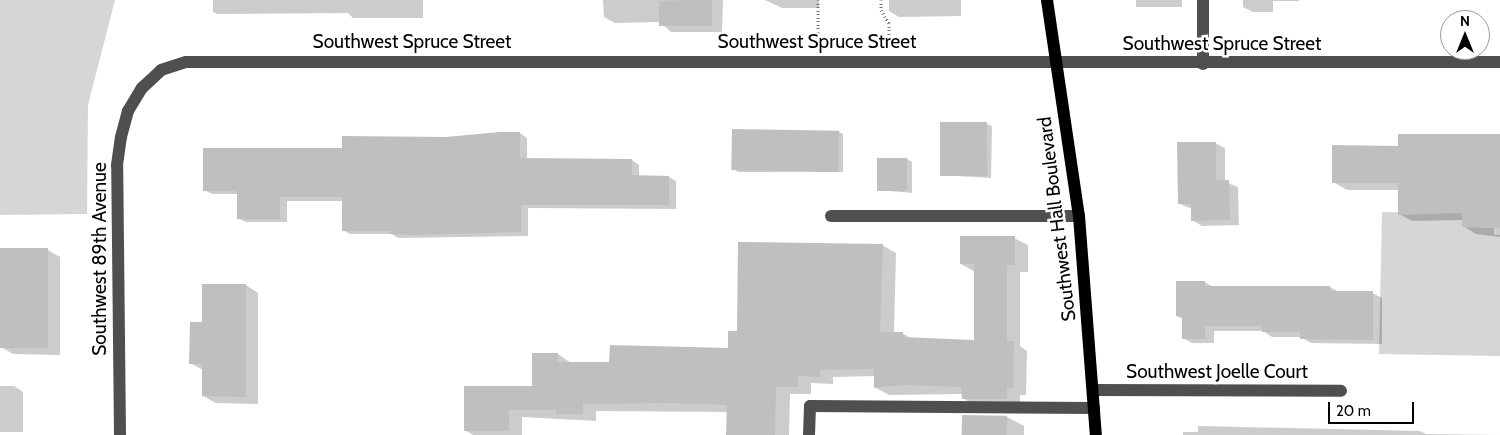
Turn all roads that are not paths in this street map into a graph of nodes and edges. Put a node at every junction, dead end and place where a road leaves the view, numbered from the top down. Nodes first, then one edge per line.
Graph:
1 (1047, 0) edge
2 (1203, 0) edge
3 (1057, 61) junction
4 (1500, 62) edge
5 (1204, 64) junction
6 (142, 88) joint
7 (831, 216) dead end
8 (1080, 216) junction
9 (1093, 390) junction
10 (1341, 391) dead end
11 (1094, 408) junction
12 (120, 435) edge
13 (810, 435) edge
14 (1096, 435) edge

1 - 3 main road, Southwest Hall Boulevard
2 - 5 street
3 - 5 street, Southwest Spruce Street
3 - 6 street, Southwest Spruce Street
3 - 8 main road, Southwest Hall Boulevard
4 - 5 street, Southwest Spruce Street
6 - 12 street, Southwest 89th Avenue
7 - 8 street
8 - 9 main road, Southwest Hall Boulevard
9 - 10 street, Southwest Joelle Court
9 - 11 main road, Southwest Hall Boulevard
11 - 13 street
11 - 14 main road, Southwest Hall Boulevard

